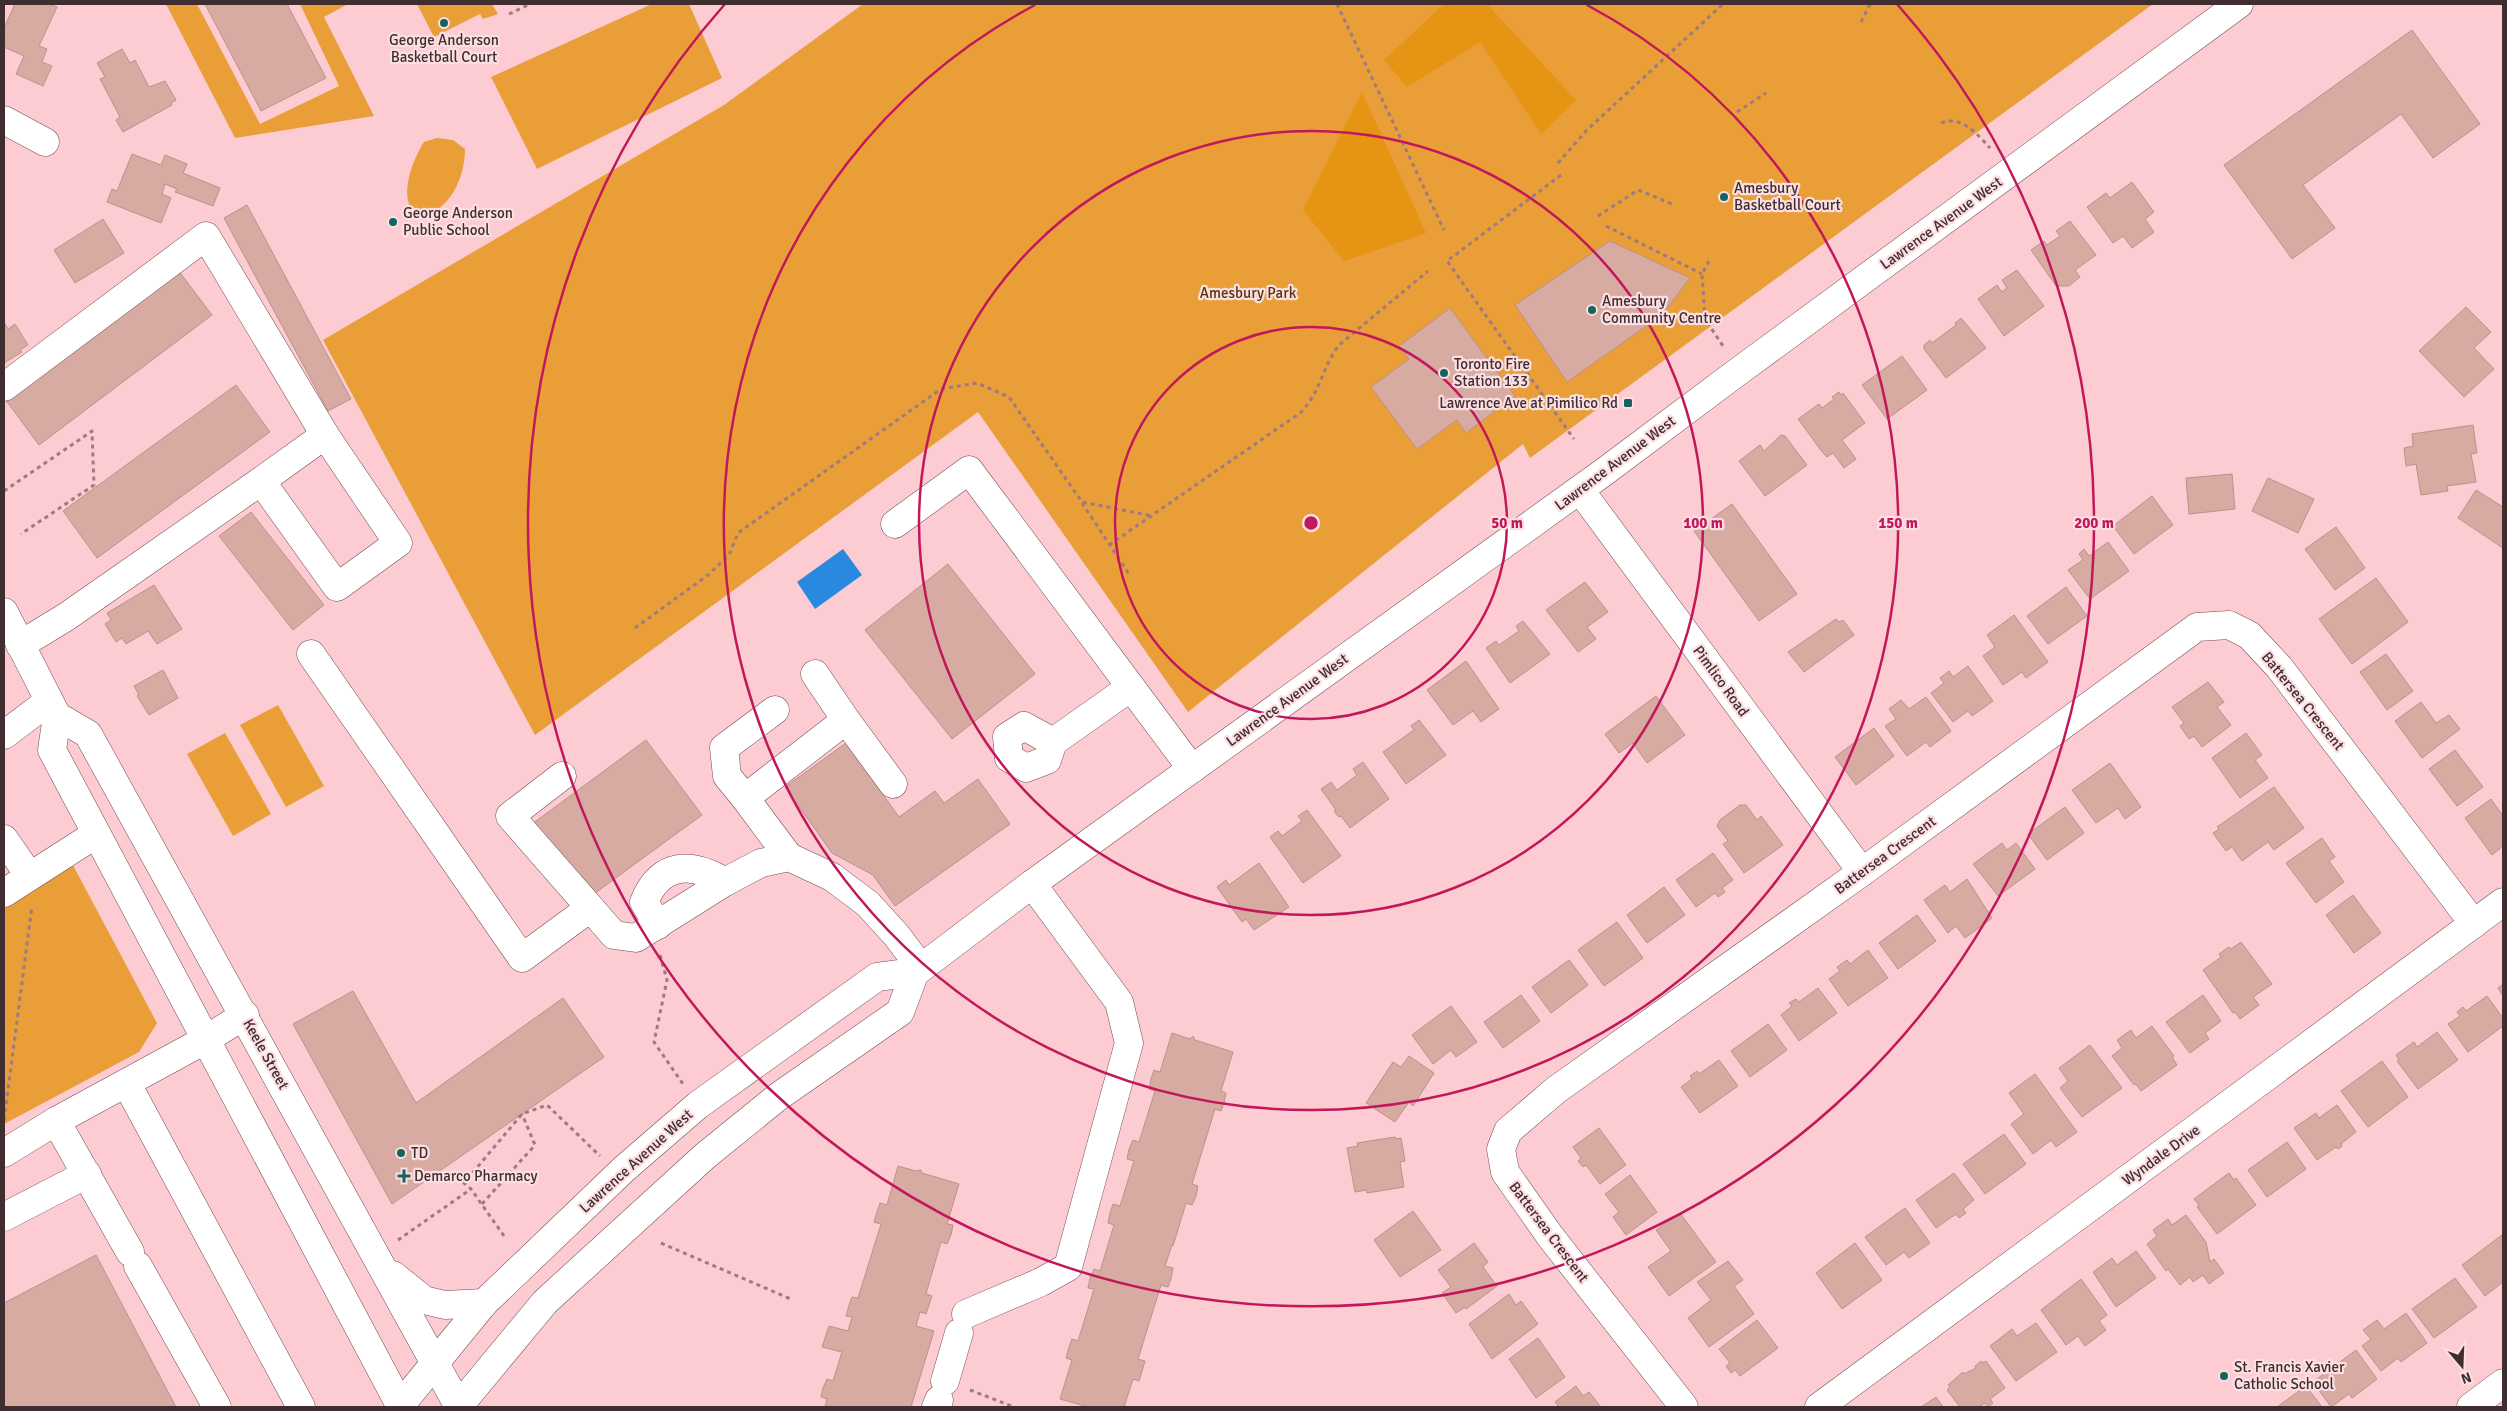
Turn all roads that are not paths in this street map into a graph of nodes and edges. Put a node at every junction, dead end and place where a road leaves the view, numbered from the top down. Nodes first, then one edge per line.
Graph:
1 (2239, 4) edge
2 (4, 120) edge
3 (45, 142) dead end
4 (4, 387) edge
5 (325, 435) junction
6 (261, 482) junction
7 (1580, 490) junction
8 (895, 524) dead end
9 (4, 612) edge
10 (20, 645) junction
11 (311, 654) dead end
12 (815, 674) dead end
13 (1131, 687) junction
14 (53, 708) junction
15 (775, 710) dead end
16 (846, 720) junction
17 (4, 735) edge
18 (1053, 742) dead end
19 (1192, 769) junction
20 (562, 776) dead end
21 (893, 784) dead end
22 (745, 798) junction
23 (96, 834) junction
24 (4, 839) edge
25 (789, 857) junction
26 (1862, 872) junction
27 (33, 873) junction
28 (725, 882) junction
29 (1032, 884) junction
30 (4, 893) edge
31 (2503, 902) edge
32 (590, 908) junction
33 (2474, 924) junction
34 (658, 937) junction
35 (918, 970) junction
36 (245, 1016) junction
37 (205, 1040) junction
38 (127, 1084) junction
39 (56, 1121) junction
40 (4, 1153) edge
41 (87, 1174) junction
42 (4, 1217) edge
43 (381, 1265) junction
44 (484, 1303) junction
45 (435, 1362) junction
46 (2503, 1384) edge
47 (940, 1396) edge
48 (217, 1407) edge
49 (301, 1407) edge
50 (400, 1407) edge
51 (458, 1407) edge
52 (1684, 1407) edge
53 (1819, 1407) edge
54 (2471, 1407) edge

1 - 7 main road, Lawrence Avenue West
2 - 3 main road
4 - 5 main road
5 - 6 main road
5 - 6 main road
6 - 10 main road
7 - 19 main road, Lawrence Avenue West
7 - 26 main road, Pimlico Road
8 - 13 main road
9 - 10 main road
10 - 14 main road
11 - 32 main road
12 - 16 main road
13 - 18 main road
13 - 19 main road
14 - 17 main road
14 - 23 main road
14 - 36 main road, Keele Street
15 - 22 main road
16 - 21 main road
16 - 22 main road
19 - 29 main road, Lawrence Avenue West
20 - 32 main road
22 - 25 main road
23 - 27 main road
23 - 37 main road
24 - 27 main road
25 - 28 main road
25 - 35 main road
26 - 33 main road, Battersea Crescent
26 - 52 main road, Battersea Crescent
27 - 30 main road
28 - 34 main road
28 - 34 main road
29 - 35 main road, Lawrence Avenue West
29 - 47 main road
31 - 33 main road, Wyndale Drive
32 - 34 main road
33 - 53 main road, Wyndale Drive
35 - 44 main road, Lawrence Avenue West
35 - 51 main road
36 - 37 main road
36 - 43 main road, Keele Street
37 - 38 main road
37 - 50 main road
38 - 39 main road
38 - 49 main road
39 - 40 main road
39 - 41 main road
41 - 42 main road
41 - 48 main road
43 - 44 main road
43 - 45 main road, Keele Street
44 - 45 main road, Lawrence Avenue West
45 - 50 main road, Lawrence Avenue West
45 - 51 main road, Keele Street
46 - 54 main road

